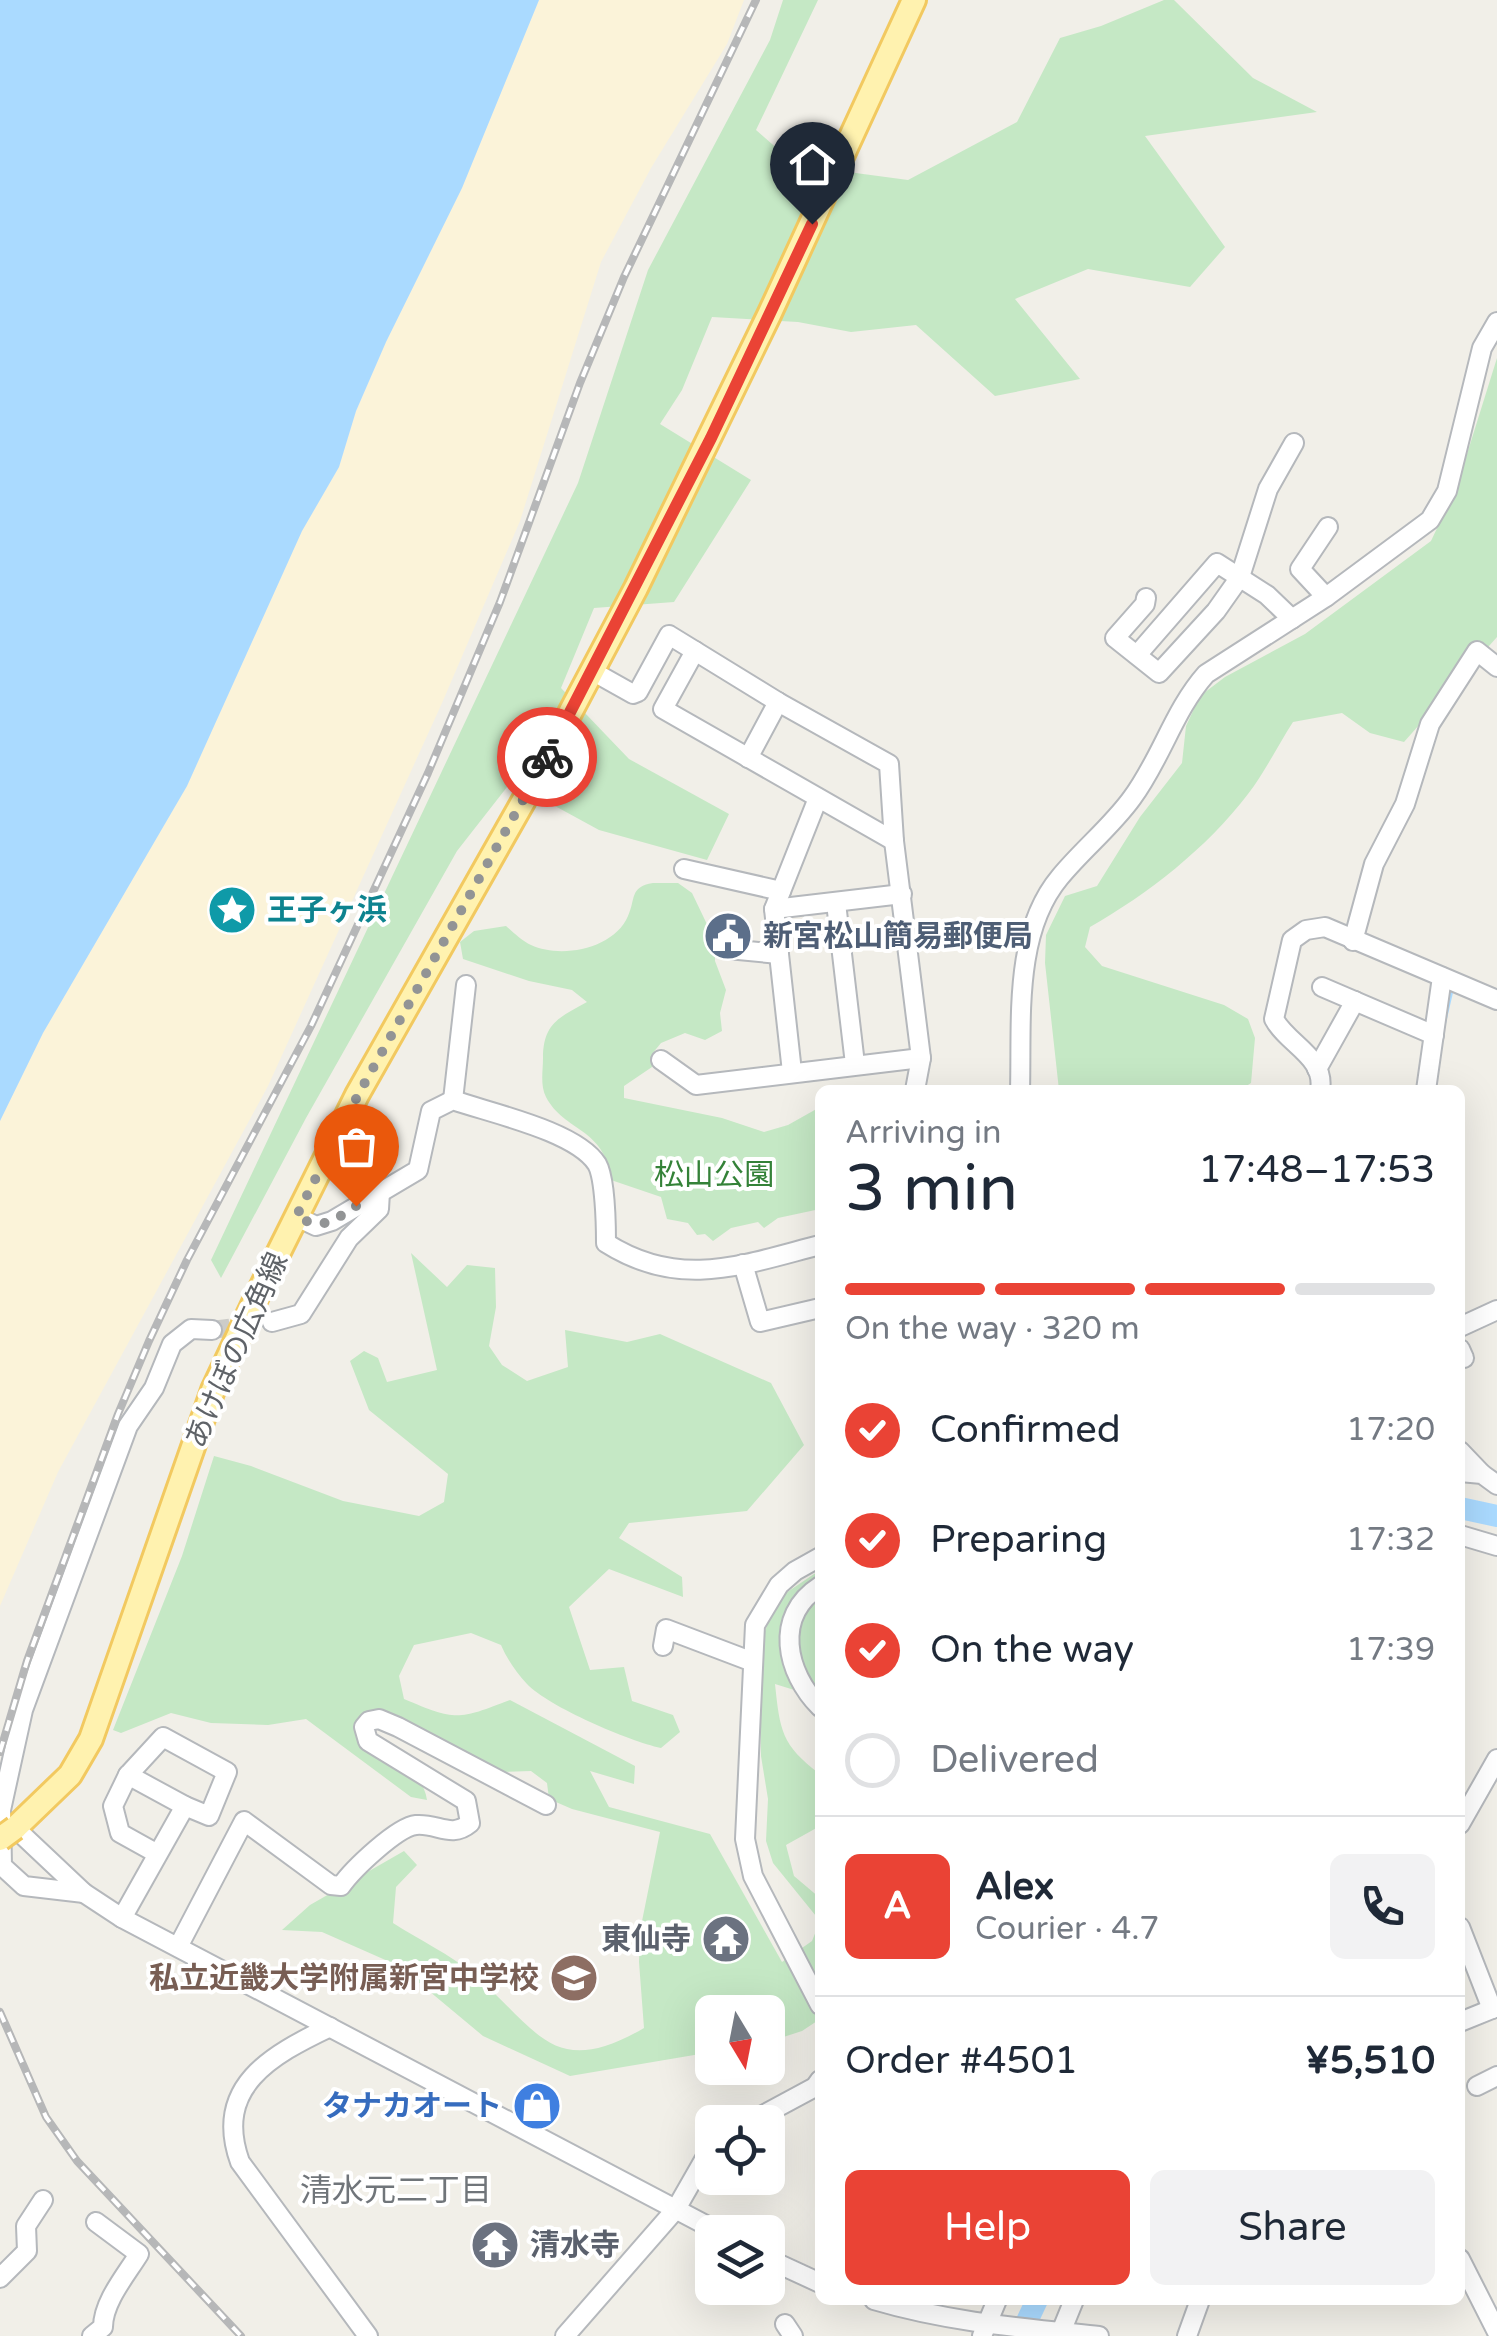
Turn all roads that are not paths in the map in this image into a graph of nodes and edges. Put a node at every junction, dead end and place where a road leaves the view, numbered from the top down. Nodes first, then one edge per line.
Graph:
1 (914, 0) edge
2 (1497, 322) edge
3 (1294, 443) dead end
4 (1328, 527) dead end
5 (1240, 577) junction
6 (1326, 597) junction
7 (1146, 598) dead end
8 (1292, 619) junction
9 (694, 651) junction
10 (1137, 655) junction
11 (1497, 666) edge
12 (592, 672) junction
13 (778, 702) junction
14 (748, 758) junction
15 (818, 798) junction
16 (894, 840) junction
17 (684, 869) dead end
18 (902, 894) junction
19 (777, 900) junction
20 (836, 904) junction
21 (1353, 941) junction
22 (728, 949) dead end
23 (779, 954) junction
24 (1442, 977) junction
25 (466, 985) dead end
26 (1322, 987) dead end
27 (1497, 1000) edge
28 (1355, 1001) junction
29 (1434, 1034) junction
30 (921, 1058) junction
31 (661, 1060) dead end
32 (855, 1064) junction
33 (1317, 1070) junction
34 (792, 1072) junction
35 (916, 1085) edge
36 (1020, 1085) edge
37 (1321, 1085) edge
38 (1427, 1085) edge
39 (453, 1100) junction
40 (380, 1192) junction
41 (296, 1217) junction
42 (815, 1246) edge
43 (743, 1264) junction
44 (815, 1309) edge
45 (1497, 1310) edge
46 (272, 1322) tunnel mouth
47 (1465, 1326) edge
48 (212, 1330) tunnel mouth
49 (1465, 1456) edge
50 (1465, 1473) edge
51 (1490, 1479) edge
52 (1465, 1536) edge
53 (1497, 1546) edge
54 (815, 1560) edge
55 (815, 1589) edge
56 (663, 1646) dead end
57 (753, 1662) junction
58 (815, 1702) edge
59 (1497, 1759) edge
60 (128, 1775) junction
61 (546, 1805) dead end
62 (185, 1806) junction
63 (1465, 1815) edge
64 (8, 1833) edge
65 (156, 1853) junction
66 (84, 1893) junction
67 (122, 1918) junction
68 (1465, 1939) edge
69 (178, 1947) junction
70 (815, 1995) edge
71 (1494, 2008) edge
72 (1465, 2020) edge
73 (330, 2027) junction
74 (1497, 2076) edge
75 (1477, 2086) dead end
76 (815, 2087) edge
77 (782, 2105) edge
78 (695, 2176) edge
79 (43, 2200) dead end
80 (676, 2209) junction
81 (695, 2219) edge
82 (96, 2222) dead end
83 (785, 2267) edge
84 (1465, 2269) edge
85 (0, 2278) edge
86 (815, 2281) edge
87 (891, 2305) edge
88 (995, 2305) edge
89 (1071, 2305) edge
90 (1198, 2305) edge
91 (960, 2328) edge
92 (984, 2330) edge
93 (1497, 2332) edge
94 (104, 2333) edge
95 (1056, 2333) edge
96 (365, 2335) edge
97 (565, 2336) edge
98 (1099, 2336) edge
99 (1187, 2336) edge

1 - 12 main road, あけぼの広角線
2 - 6 street
3 - 5 street
4 - 6 street
5 - 8 street
5 - 10 street
5 - 10 street
6 - 8 street
7 - 10 street
8 - 36 street
9 - 12 street
9 - 13 street
9 - 14 street
11 - 21 street
12 - 41 main road, あけぼの広角線
13 - 14 street
13 - 16 street
14 - 15 street
15 - 16 street
15 - 19 street
16 - 18 street
17 - 19 street
18 - 20 street
18 - 30 street
19 - 20 street
19 - 23 street
20 - 32 street
21 - 24 street
21 - 33 street
22 - 23 street
23 - 34 street
24 - 27 street
24 - 29 street
25 - 39 street
26 - 28 street
28 - 29 street
28 - 33 street
29 - 38 street
30 - 32 street
30 - 35 street
31 - 34 street
32 - 34 street
33 - 37 street
39 - 40 street
39 - 43 street
40 - 41 street
40 - 46 street
41 - 64 main road, あけぼの広角線
42 - 43 street
43 - 44 street
45 - 47 street
48 - 66 street
49 - 51 street
50 - 51 street
52 - 53 street
54 - 57 street
55 - 58 street
56 - 57 street
57 - 70 street
59 - 63 street
60 - 62 street
60 - 62 street
60 - 65 street
61 - 69 street
62 - 65 street
64 - 66 street
65 - 67 street
66 - 67 street
67 - 69 street
68 - 71 street
69 - 73 street
71 - 72 street
73 - 80 street
73 - 96 street
74 - 75 street
76 - 77 street
78 - 80 street
79 - 85 street
80 - 81 street
80 - 97 street
82 - 94 street
83 - 86 street
84 - 93 street
87 - 91 street
88 - 92 street
89 - 95 street
90 - 99 street
91 - 92 street
92 - 95 street
95 - 98 street

